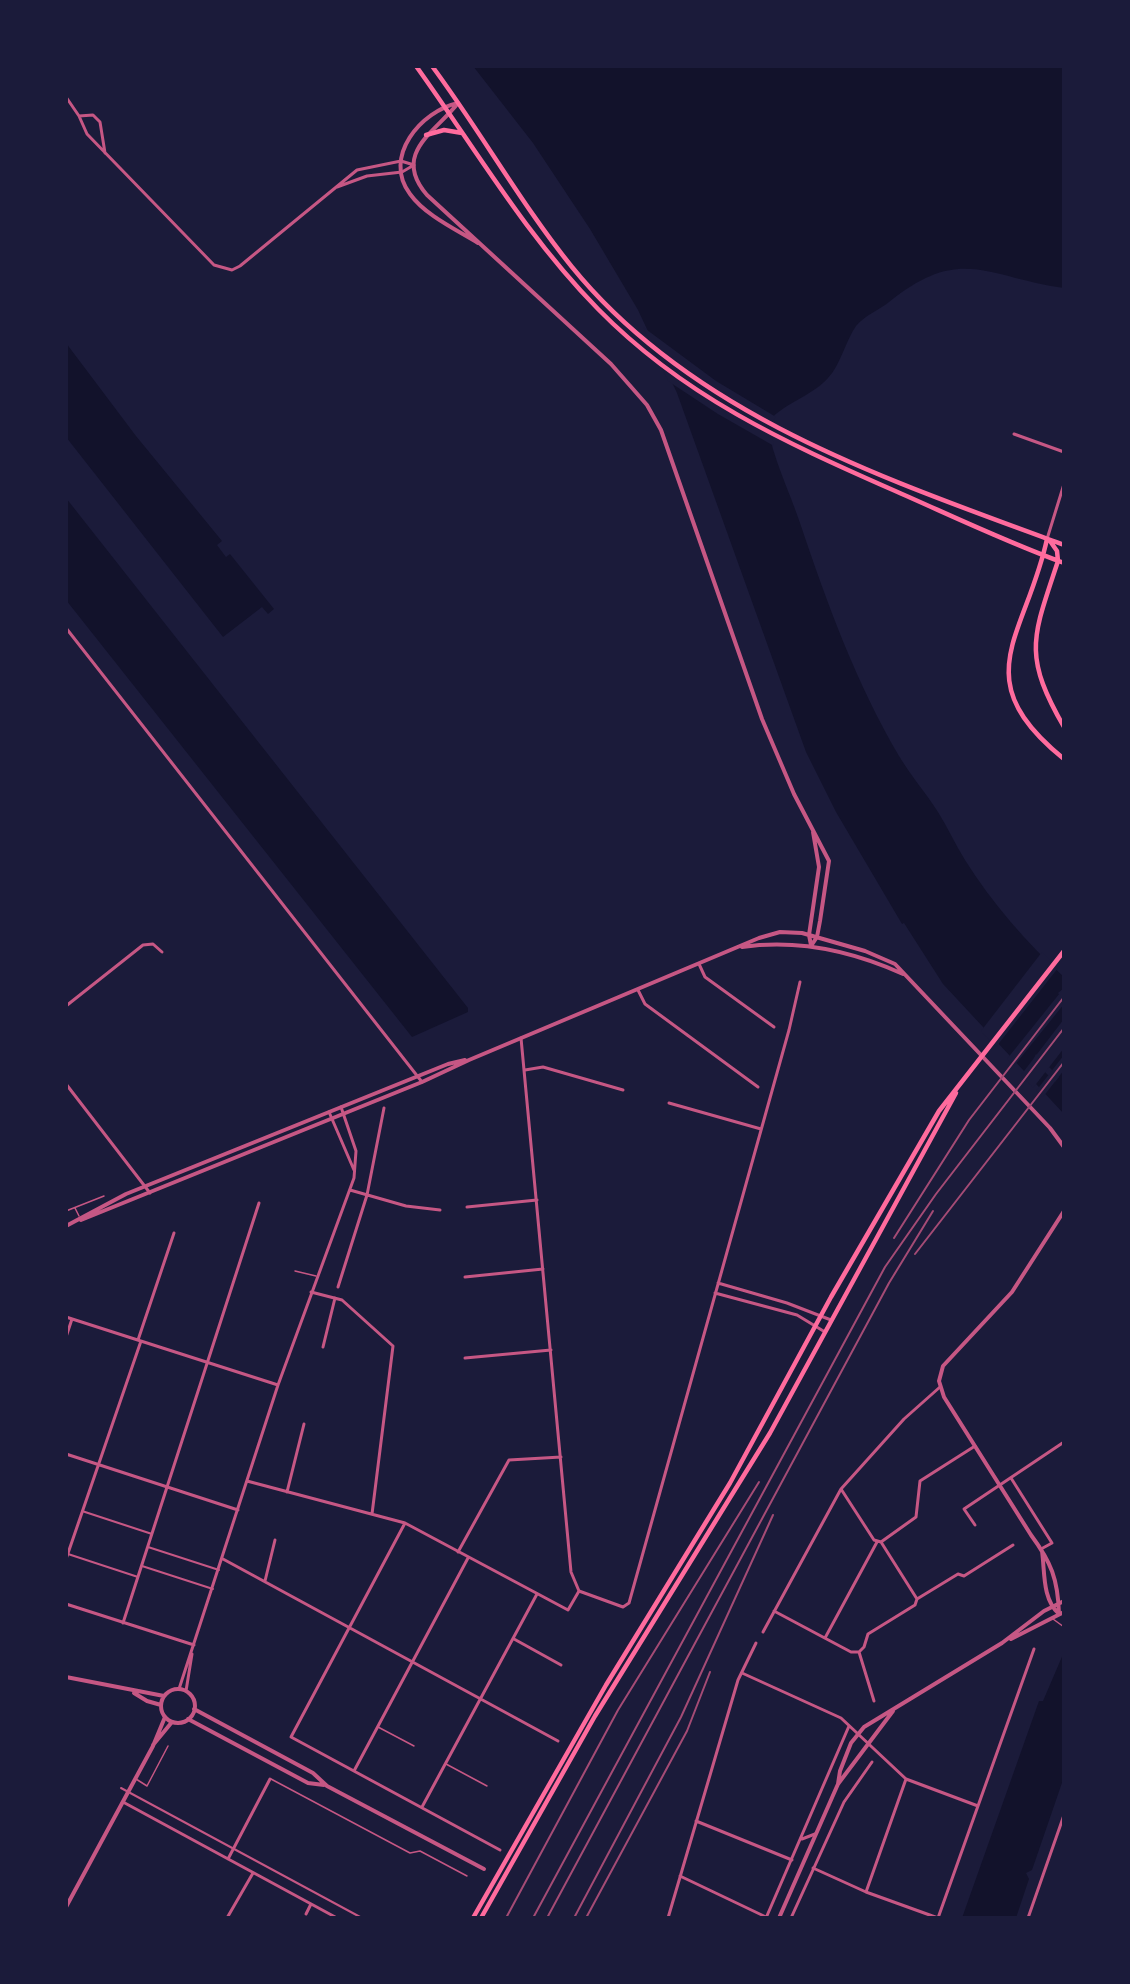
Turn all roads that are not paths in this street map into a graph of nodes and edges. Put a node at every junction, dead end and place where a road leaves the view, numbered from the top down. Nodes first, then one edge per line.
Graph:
1 (416, 66) edge
2 (432, 66) edge
3 (66, 97) edge
4 (459, 103) junction
5 (444, 106) junction
6 (450, 114) junction
7 (79, 116) junction
8 (462, 133) junction
9 (426, 135) junction
10 (105, 155) junction
11 (401, 161) junction
12 (414, 165) junction
13 (402, 172) junction
14 (336, 188) junction
15 (487, 248) junction
16 (1014, 434) dead end
17 (1064, 452) edge
18 (1064, 484) edge
19 (1047, 539) junction
20 (1064, 545) edge
21 (1043, 555) junction
22 (1058, 561) junction
23 (1064, 563) edge
24 (66, 628) edge
25 (1064, 727) edge
26 (1064, 759) edge
27 (812, 829) junction
28 (809, 935) junction
29 (817, 937) junction
30 (811, 946) junction
31 (738, 948) junction
32 (1064, 951) edge
33 (162, 952) dead end
34 (699, 964) junction
35 (905, 975) junction
36 (800, 982) dead end
37 (638, 990) junction
38 (66, 1006) edge
39 (774, 1027) dead end
40 (521, 1038) junction
41 (469, 1060) junction
42 (525, 1070) junction
43 (418, 1076) junction
44 (422, 1082) junction
45 (962, 1083) junction
46 (66, 1084) edge
47 (758, 1087) dead end
48 (623, 1090) dead end
49 (669, 1103) dead end
50 (340, 1107) junction
51 (384, 1108) dead end
52 (329, 1112) junction
53 (343, 1114) junction
54 (332, 1119) junction
55 (761, 1129) junction
56 (1064, 1147) edge
57 (355, 1171) junction
58 (145, 1187) junction
59 (350, 1190) junction
60 (150, 1193) junction
61 (367, 1195) junction
62 (104, 1196) dead end
63 (537, 1200) junction
64 (259, 1203) dead end
65 (467, 1207) dead end
66 (75, 1208) junction
67 (440, 1210) dead end
68 (66, 1211) edge
69 (1064, 1211) edge
70 (81, 1220) junction
71 (66, 1226) edge
72 (174, 1233) dead end
73 (543, 1269) junction
74 (295, 1271) dead end
75 (317, 1276) junction
76 (465, 1277) dead end
77 (718, 1283) junction
78 (338, 1287) dead end
79 (311, 1292) junction
80 (715, 1293) junction
81 (335, 1298) junction
82 (821, 1315) junction
83 (66, 1317) edge
84 (72, 1319) junction
85 (831, 1320) junction
86 (815, 1326) junction
87 (825, 1332) junction
88 (66, 1338) edge
89 (140, 1341) junction
90 (323, 1347) dead end
91 (551, 1350) junction
92 (465, 1358) dead end
93 (207, 1362) junction
94 (278, 1385) junction
95 (940, 1386) junction
96 (304, 1424) dead end
97 (1064, 1442) edge
98 (975, 1446) junction
99 (66, 1454) edge
100 (561, 1457) junction
101 (97, 1465) junction
102 (1011, 1478) junction
103 (247, 1481) junction
104 (999, 1486) junction
105 (167, 1488) junction
106 (841, 1489) junction
107 (286, 1492) junction
108 (238, 1510) junction
109 (82, 1511) junction
110 (372, 1514) junction
111 (405, 1523) junction
112 (975, 1525) dead end
113 (152, 1534) junction
114 (275, 1540) dead end
115 (879, 1542) junction
116 (1013, 1545) dead end
117 (148, 1547) junction
118 (1041, 1549) junction
119 (458, 1552) junction
120 (67, 1557) edge
121 (468, 1557) junction
122 (223, 1559) junction
123 (142, 1566) junction
124 (219, 1570) junction
125 (138, 1577) junction
126 (265, 1582) junction
127 (213, 1589) junction
128 (579, 1591) junction
129 (537, 1594) junction
130 (917, 1599) junction
131 (1061, 1602) edge
132 (66, 1604) edge
133 (1051, 1607) junction
134 (774, 1611) junction
135 (1062, 1613) edge
136 (1053, 1618) junction
137 (123, 1623) junction
138 (1064, 1626) edge
139 (349, 1628) junction
140 (763, 1632) dead end
141 (825, 1638) junction
142 (514, 1639) junction
143 (756, 1643) dead end
144 (1002, 1643) junction
145 (194, 1646) junction
146 (1034, 1649) dead end
147 (859, 1652) junction
148 (192, 1653) junction
149 (412, 1662) junction
150 (561, 1665) dead end
151 (741, 1673) junction
152 (66, 1677) edge
153 (178, 1689) junction
154 (186, 1691) junction
155 (134, 1693) junction
156 (164, 1696) junction
157 (481, 1699) junction
158 (874, 1701) dead end
159 (161, 1705) junction
160 (194, 1709) junction
161 (894, 1711) junction
162 (165, 1717) junction
163 (188, 1719) junction
164 (172, 1722) junction
165 (378, 1726) junction
166 (849, 1726) junction
167 (857, 1734) junction
168 (558, 1741) dead end
169 (868, 1744) junction
170 (153, 1746) junction
171 (168, 1746) dead end
172 (414, 1746) dead end
173 (873, 1762) dead end
174 (446, 1764) junction
175 (354, 1771) junction
176 (135, 1779) junction
177 (270, 1779) joint
178 (906, 1779) junction
179 (838, 1785) junction
180 (327, 1786) junction
181 (487, 1786) dead end
182 (121, 1788) dead end
183 (128, 1791) junction
184 (123, 1802) junction
185 (978, 1806) junction
186 (422, 1807) junction
187 (1064, 1815) edge
188 (696, 1821) junction
189 (816, 1834) junction
190 (800, 1840) junction
191 (233, 1848) junction
192 (500, 1850) dead end
193 (228, 1859) junction
194 (792, 1860) junction
195 (813, 1868) junction
196 (484, 1869) dead end
197 (253, 1873) junction
198 (467, 1876) dead end
199 (680, 1876) junction
200 (866, 1892) junction
201 (311, 1904) junction
202 (66, 1907) edge
203 (306, 1914) dead end
204 (227, 1918) edge
205 (337, 1918) edge
206 (362, 1918) edge
207 (473, 1918) edge
208 (482, 1918) edge
209 (668, 1918) edge
210 (766, 1918) edge
211 (779, 1918) edge
212 (791, 1918) edge
213 (938, 1918) edge
214 (1028, 1918) edge

1 - 5 main road
2 - 4 main road
3 - 7 street
4 - 5 street
4 - 6 street
4 - 19 main road
5 - 6 main road
5 - 11 street
6 - 8 main road
6 - 9 street
7 - 10 street
7 - 10 street
8 - 9 main road
8 - 21 main road
9 - 12 street
10 - 14 street
11 - 12 street
11 - 13 street
11 - 14 street
12 - 13 street
12 - 15 street
13 - 14 street
13 - 15 street
15 - 27 street
16 - 17 street
18 - 19 street
19 - 20 main road
19 - 21 main road
19 - 22 main road
21 - 22 main road
21 - 26 main road
22 - 23 main road
22 - 25 main road
24 - 43 street
27 - 28 street
27 - 29 street
28 - 29 street
28 - 30 street
28 - 31 street
29 - 30 street
29 - 35 street
30 - 31 street
30 - 35 street
31 - 34 street
32 - 45 main road
33 - 38 street
34 - 37 street
34 - 39 street
35 - 56 street
36 - 55 street
37 - 40 street
37 - 47 street
40 - 41 street
40 - 42 street
41 - 43 street
41 - 44 street
42 - 48 street
42 - 63 street
43 - 44 street
43 - 50 street
44 - 53 street
45 - 82 main road
45 - 85 main road
46 - 58 street
49 - 55 street
50 - 52 street
50 - 53 street
51 - 61 street
52 - 54 street
52 - 58 street
53 - 54 street
53 - 57 street
54 - 57 street
54 - 60 street
55 - 77 street
57 - 59 street
58 - 60 street
58 - 70 street
59 - 61 street
59 - 75 street
60 - 70 street
61 - 67 street
61 - 78 street
62 - 66 lane
63 - 65 street
63 - 73 street
64 - 93 street
66 - 68 lane
66 - 70 lane
69 - 95 street
70 - 71 street
72 - 89 street
73 - 76 street
73 - 91 street
74 - 75 lane
75 - 79 street
77 - 80 street
77 - 82 street
79 - 81 street
79 - 94 street
80 - 86 street
80 - 128 street
81 - 90 street
81 - 110 street
82 - 85 street
82 - 86 main road
83 - 84 street
84 - 88 street
84 - 89 street
85 - 87 main road
86 - 87 street
86 - 207 main road
87 - 208 main road
89 - 93 street
89 - 101 street
91 - 92 street
91 - 100 street
93 - 94 street
93 - 105 street
94 - 103 street
95 - 98 street
95 - 106 street
96 - 107 street
97 - 102 street
98 - 104 street
98 - 115 street
99 - 101 street
100 - 119 street
100 - 128 street
101 - 105 street
101 - 109 street
102 - 104 street
102 - 118 street
103 - 107 street
103 - 108 street
104 - 112 street
104 - 118 street
105 - 108 street
105 - 113 street
106 - 115 street
106 - 134 street
107 - 110 street
108 - 122 street
109 - 113 street
109 - 120 street
110 - 111 street
111 - 119 street
111 - 139 street
113 - 117 street
114 - 126 street
115 - 130 street
115 - 141 street
116 - 130 street
117 - 123 street
117 - 124 street
118 - 131 street
118 - 133 street
119 - 121 street
120 - 125 street
121 - 129 street
121 - 149 street
122 - 124 street
122 - 126 street
123 - 125 street
123 - 127 street
124 - 127 street
125 - 137 street
126 - 139 street
127 - 145 street
128 - 129 street
129 - 142 street
130 - 147 street
131 - 133 street
131 - 135 street
132 - 137 street
133 - 135 street
133 - 144 street
134 - 140 street
134 - 141 street
135 - 136 street
136 - 138 lane
136 - 144 street
137 - 145 street
139 - 149 street
139 - 175 street
141 - 147 street
142 - 150 street
142 - 157 street
143 - 151 street
144 - 161 street
145 - 148 street
146 - 185 street
147 - 158 street
148 - 153 street
148 - 154 street
149 - 157 street
149 - 165 street
151 - 166 street
151 - 188 street
152 - 155 street
153 - 154 street
153 - 156 street
154 - 160 street
155 - 156 street
155 - 159 street
156 - 159 street
157 - 168 street
157 - 174 street
159 - 162 street
160 - 163 street
160 - 180 street
161 - 167 street
161 - 169 street
162 - 164 street
162 - 170 street
163 - 164 street
163 - 180 street
164 - 170 street
165 - 172 lane
165 - 175 street
166 - 167 street
166 - 190 street
167 - 169 street
167 - 179 street
169 - 178 street
169 - 179 street
170 - 176 street
171 - 176 lane
173 - 195 street
174 - 181 lane
174 - 186 street
175 - 186 street
176 - 183 street
177 - 191 street
177 - 198 lane
178 - 185 street
178 - 200 street
179 - 189 street
180 - 196 street
182 - 183 street
183 - 184 street
183 - 191 street
184 - 193 street
184 - 202 street
185 - 213 street
186 - 192 street
187 - 214 street
188 - 194 street
188 - 199 street
189 - 190 street
189 - 211 street
190 - 194 street
191 - 193 street
191 - 206 street
193 - 197 street
194 - 210 street
195 - 200 street
195 - 212 street
197 - 201 street
197 - 204 street
199 - 209 street
199 - 210 street
200 - 213 street
201 - 203 street
201 - 205 street

